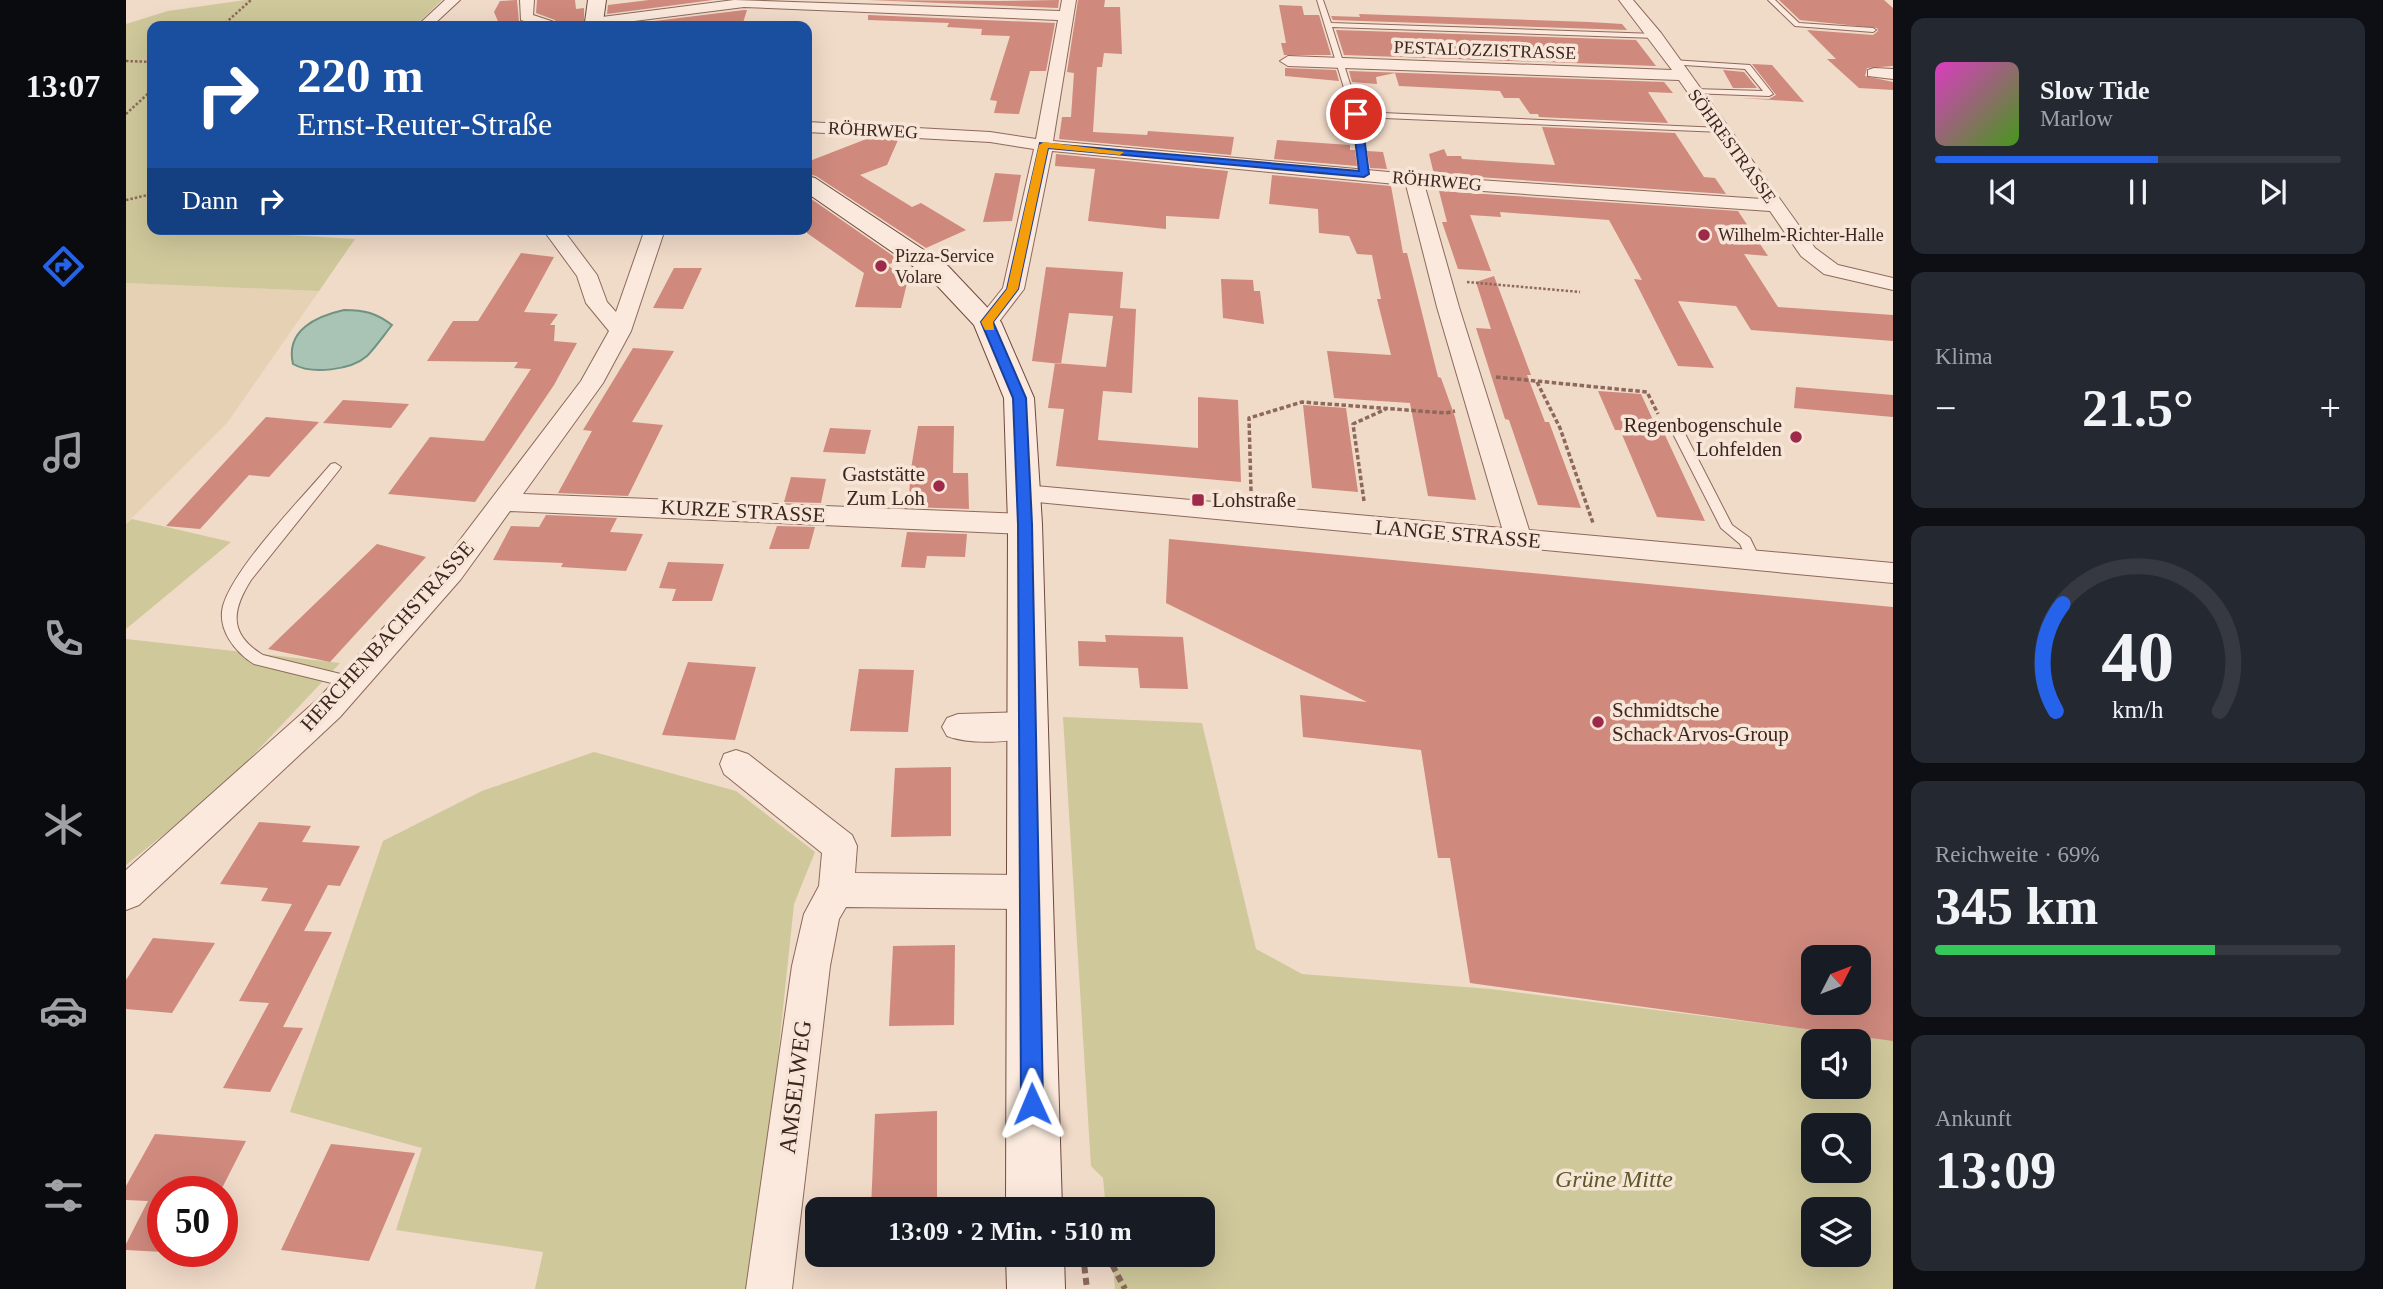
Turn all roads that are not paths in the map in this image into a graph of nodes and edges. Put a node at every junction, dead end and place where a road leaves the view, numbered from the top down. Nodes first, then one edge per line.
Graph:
1 (453, 0) edge
2 (527, 0) edge
3 (597, 0) edge
4 (1320, 0) edge
5 (1626, 0) edge
6 (1770, 0) edge
7 (1067, 8) edge
8 (567, 20) dead end
9 (430, 21) edge
10 (536, 21) edge
11 (564, 21) edge
12 (595, 21) edge
13 (616, 21) edge
14 (1327, 25) junction
15 (1873, 30) dead end
16 (1656, 36) junction
17 (1288, 61) dead end
18 (1341, 64) junction
19 (1676, 68) junction
20 (1874, 73) dead end
21 (1893, 74) edge
22 (1693, 91) junction
23 (1356, 114) junction
24 (812, 127) edge
25 (1722, 130) junction
26 (1044, 145) junction
27 (1364, 174) junction
28 (1415, 180) junction
29 (812, 186) edge
30 (1775, 206) junction
31 (557, 235) edge
32 (653, 235) edge
33 (1893, 284) edge
34 (987, 322) junction
35 (620, 331) junction
36 (1674, 424) road end
37 (335, 467) dead end
38 (503, 502) junction
39 (1024, 509) junction
40 (1519, 540) junction
41 (1754, 561) junction
42 (1893, 573) edge
43 (352, 682) junction
44 (1027, 725) junction
45 (958, 727) dead end
46 (736, 764) dead end
47 (836, 890) junction
48 (126, 892) edge
49 (1028, 892) junction
50 (1034, 1197) edge
51 (1035, 1267) edge
52 (769, 1289) edge
53 (1036, 1289) edge

1 - 9 street
2 - 10 street
3 - 12 main road
4 - 14 lane
5 - 16 street, SÖHRESTRASSE
6 - 15 lane
7 - 13 street
7 - 26 street
8 - 11 street
14 - 16 lane
14 - 18 lane
16 - 19 street, SÖHRESTRASSE
17 - 18 street, PESTALOZZISTRASSE
18 - 19 street, PESTALOZZISTRASSE
18 - 23 lane
19 - 22 street, SÖHRESTRASSE
19 - 22 lane
20 - 21 street
22 - 25 street, SÖHRESTRASSE
23 - 25 lane
23 - 27 lane
24 - 26 street, RÖHRWEG
25 - 30 street, SÖHRESTRASSE
26 - 27 street, RÖHRWEG
26 - 34 street
27 - 28 street, RÖHRWEG
28 - 30 street, RÖHRWEG
28 - 40 street
29 - 34 main road
30 - 33 street, SÖHRESTRASSE
31 - 35 street
32 - 35 street, HERCHENBACHSTRASSE
34 - 39 main road
35 - 38 street, HERCHENBACHSTRASSE
36 - 41 lane
37 - 43 lane
38 - 39 street, KURZE STRASSE
38 - 43 street, HERCHENBACHSTRASSE
39 - 40 street, LANGE STRASSE
39 - 44 main road
40 - 41 street, LANGE STRASSE
41 - 42 street, LANGE STRASSE
43 - 48 street, HERCHENBACHSTRASSE
44 - 45 street
44 - 49 main road
46 - 47 street, AMSELWEG
47 - 49 street
47 - 52 street, AMSELWEG
49 - 50 main road
51 - 53 main road

